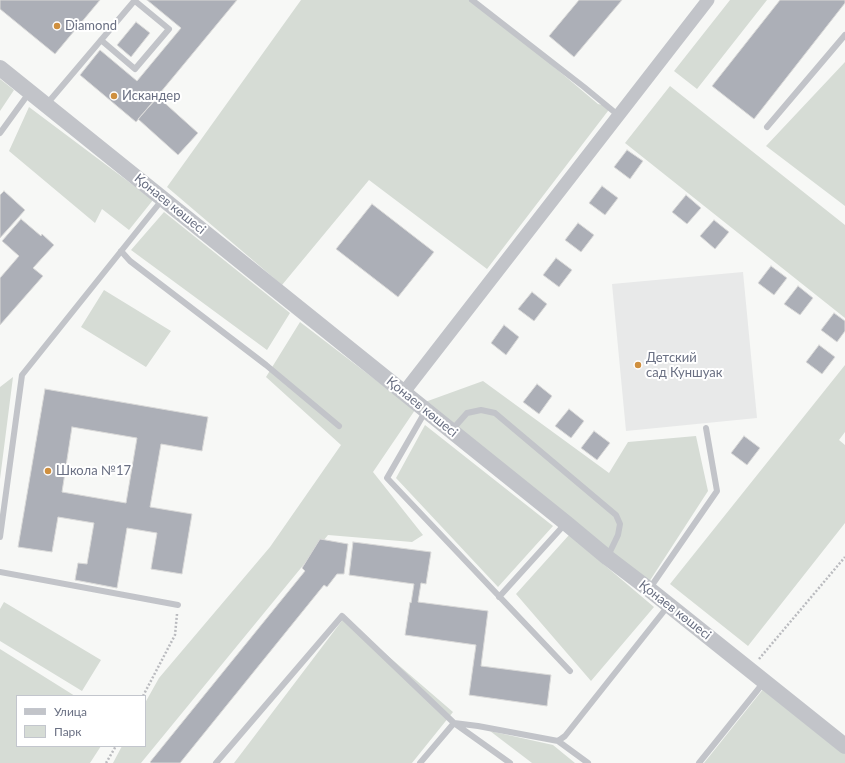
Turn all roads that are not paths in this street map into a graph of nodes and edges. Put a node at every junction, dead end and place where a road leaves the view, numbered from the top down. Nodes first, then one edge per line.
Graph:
1 (135, 0) edge
2 (472, 0) edge
3 (708, 0) edge
4 (845, 34) edge
5 (101, 40) junction
6 (0, 68) edge
7 (30, 92) junction
8 (46, 105) junction
9 (618, 115) junction
10 (766, 127) dead end
11 (0, 133) edge
12 (163, 199) junction
13 (121, 251) junction
14 (404, 392) junction
15 (426, 410) junction
16 (338, 426) dead end
17 (706, 428) dead end
18 (451, 431) junction
19 (566, 523) junction
20 (0, 537) edge
21 (608, 558) junction
22 (0, 572) edge
23 (650, 590) junction
24 (499, 597) junction
25 (178, 605) road end
26 (669, 605) junction
27 (570, 671) dead end
28 (764, 682) junction
29 (454, 723) junction
30 (558, 741) junction
31 (845, 746) edge
32 (216, 763) edge
33 (420, 763) edge
34 (510, 763) edge
35 (588, 763) edge
36 (699, 763) edge

1 - 5 lane
1 - 5 lane
2 - 9 lane
3 - 9 street
4 - 10 lane
5 - 8 lane
6 - 7 street, Қонаев көшесі
7 - 8 street, Қонаев көшесі
7 - 11 lane
8 - 12 street, Қонаев көшесі
9 - 14 street
12 - 13 lane
12 - 14 street, Қонаев көшесі
13 - 16 lane
13 - 20 lane
14 - 15 street, Қонаев көшесі
15 - 18 street, Қонаев көшесі
15 - 24 lane
17 - 23 lane
18 - 19 street, Қонаев көшесі
18 - 21 lane
19 - 21 street, Қонаев көшесі
19 - 24 lane
21 - 23 street, Қонаев көшесі
22 - 25 lane
23 - 26 street, Қонаев көшесі
24 - 27 lane
26 - 28 street, Қонаев көшесі
26 - 30 lane
28 - 31 street, Қонаев көшесі
28 - 36 lane
29 - 30 lane
29 - 32 lane
29 - 33 lane
29 - 34 lane
30 - 35 lane

